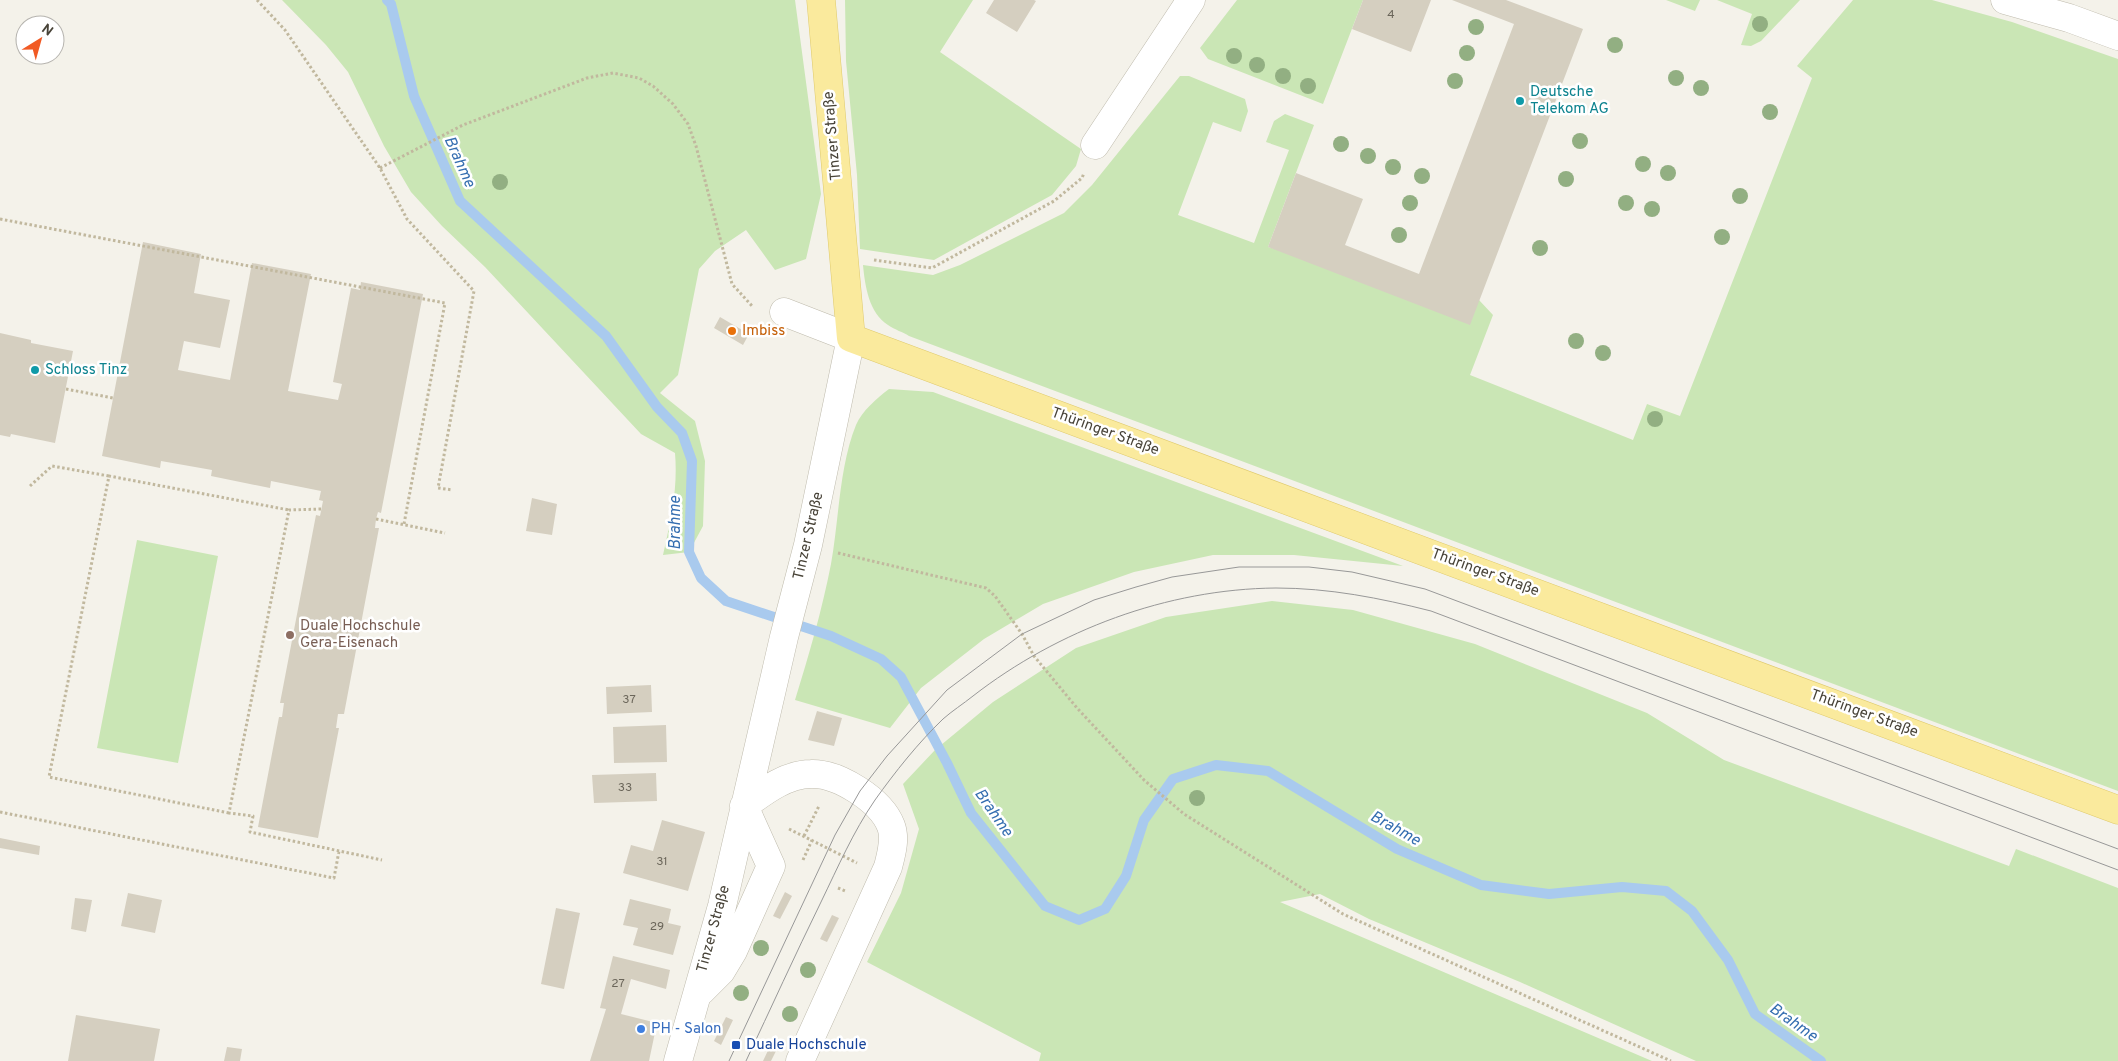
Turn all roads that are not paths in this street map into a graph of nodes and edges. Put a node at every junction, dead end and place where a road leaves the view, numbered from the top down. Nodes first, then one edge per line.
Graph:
1 (822, 0) edge
2 (1191, 0) edge
3 (2005, 0) edge
4 (2118, 36) edge
5 (1095, 145) road end
6 (784, 312) road end
7 (851, 338) junction
8 (744, 806) junction
9 (2118, 810) edge
10 (696, 997) junction
11 (678, 1061) edge
12 (800, 1061) edge

1 - 7 main road, Tinzer Straße
2 - 5 street
3 - 4 street
6 - 7 street
7 - 8 street, Tinzer Straße
7 - 9 main road, Thüringer Straße
8 - 10 street, Tinzer Straße
8 - 10 street
8 - 12 street
10 - 11 street, Tinzer Straße

